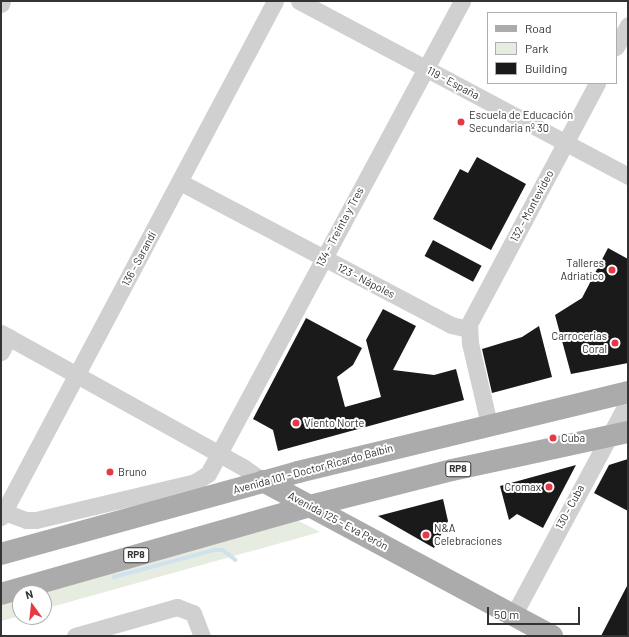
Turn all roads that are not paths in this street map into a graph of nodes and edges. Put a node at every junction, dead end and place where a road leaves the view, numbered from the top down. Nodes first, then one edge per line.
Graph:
1 (275, 1) edge
2 (299, 1) edge
3 (462, 1) edge
4 (628, 25) edge
5 (617, 46) edge
6 (426, 68) junction
7 (596, 84) edge
8 (565, 143) junction
9 (628, 176) edge
10 (180, 182) junction
11 (323, 259) junction
12 (468, 329) junction
13 (5, 335) edge
14 (1, 352) edge
15 (75, 375) junction
16 (628, 392) edge
17 (628, 401) edge
18 (489, 424) junction
19 (618, 434) edge
20 (218, 453) junction
21 (263, 481) junction
22 (4, 506) edge
23 (310, 506) junction
24 (1, 554) edge
25 (1, 594) edge
26 (514, 614) junction
27 (75, 636) edge
28 (202, 636) edge
29 (552, 636) edge

1 - 10 street, 136 - Sarandí
2 - 6 street, 119 - España
3 - 6 street, 134 - Treinta y Tres
4 - 5 street
6 - 8 street, 119 - España
6 - 11 street, 134 - Treinta y Tres
7 - 8 street, 132 - Montevideo
8 - 9 street, 119 - España
8 - 12 street, 132 - Montevideo
10 - 11 street, 123 - Nápoles
10 - 15 street, 136 - Sarandí
11 - 12 street, 123 - Nápoles
11 - 20 street, 134 - Treinta y Tres
12 - 18 street
13 - 14 street
13 - 15 street, Avenida 125 - Eva Perón
15 - 20 street, Avenida 125 - Eva Perón
15 - 22 street, 136 - Sarandí
16 - 18 main road, Avenida 101 - Doctor Ricardo Balbín
17 - 19 street, 130 - Cuba
18 - 21 main road, Avenida 101 - Doctor Ricardo Balbín
19 - 23 main road, RP8
19 - 26 street, 130 - Cuba
20 - 21 street, Avenida 125 - Eva Perón
20 - 22 street, 134 - Treinta y Tres
21 - 23 main road, Avenida 125 - Eva Perón
21 - 24 main road, Avenida 101 - Doctor Ricardo Balbín
23 - 25 main road, RP8
23 - 26 main road, Avenida 125 - Eva Perón
26 - 29 main road, Avenida 125 - Eva Perón
27 - 28 street

